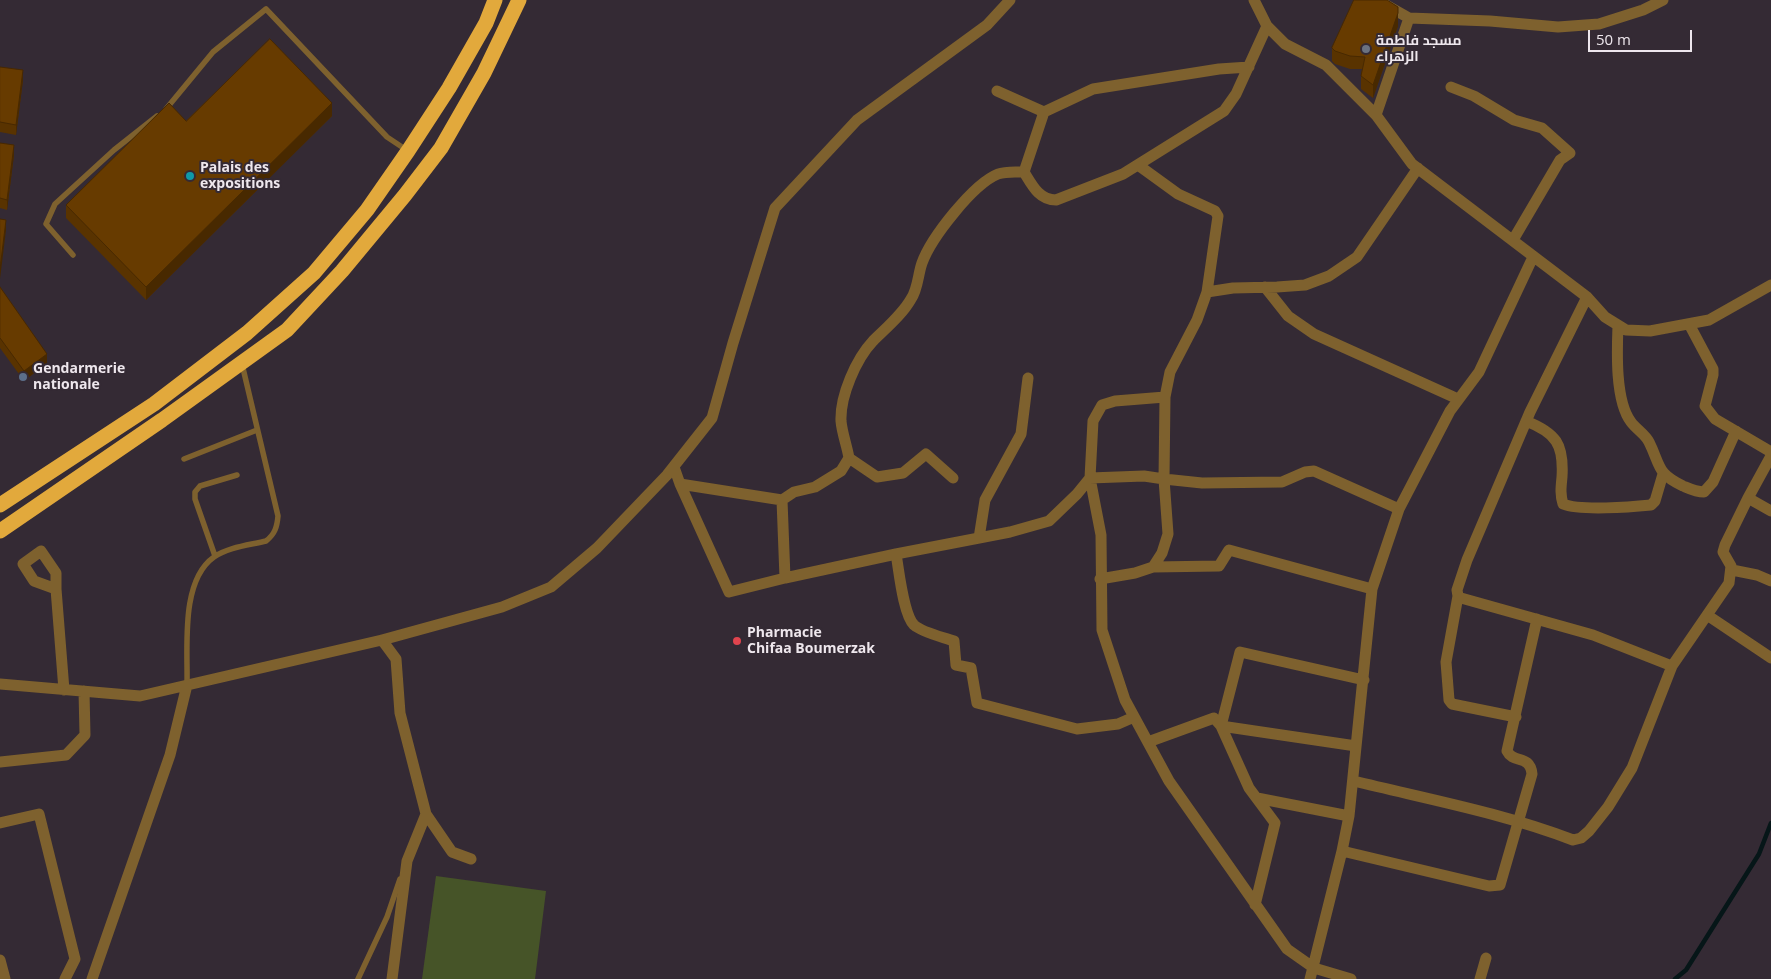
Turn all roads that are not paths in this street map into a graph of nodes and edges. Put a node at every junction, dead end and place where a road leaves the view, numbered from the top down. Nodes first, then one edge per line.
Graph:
1 (495, 0) edge
2 (519, 0) edge
3 (1010, 0) edge
4 (1254, 0) edge
5 (1381, 0) edge
6 (1663, 0) edge
7 (1409, 18) junction
8 (1267, 26) junction
9 (1249, 67) junction
10 (1451, 87) dead end
11 (997, 91) dead end
12 (1044, 112) junction
13 (1376, 115) junction
14 (408, 151) junction
15 (1138, 164) junction
16 (1418, 168) junction
17 (1024, 172) junction
18 (1513, 240) junction
19 (73, 255) dead end
20 (1533, 257) junction
21 (1771, 285) edge
22 (1265, 287) junction
23 (1207, 292) junction
24 (1587, 297) junction
25 (1689, 324) junction
26 (1618, 325) junction
27 (242, 363) junction
28 (1028, 378) dead end
29 (1165, 397) junction
30 (1458, 399) junction
31 (1526, 421) junction
32 (257, 430) junction
33 (1736, 432) junction
34 (1771, 452) edge
35 (1771, 456) edge
36 (849, 458) junction
37 (184, 459) dead end
38 (674, 467) junction
39 (1663, 474) junction
40 (236, 475) dead end
41 (953, 478) dead end
42 (1090, 478) junction
43 (1164, 479) junction
44 (680, 484) junction
45 (1748, 498) junction
46 (782, 500) junction
47 (0, 505) edge
48 (1399, 509) junction
49 (1771, 511) edge
50 (0, 531) edge
51 (979, 538) junction
52 (896, 554) junction
53 (214, 556) junction
54 (1153, 567) junction
55 (1732, 570) junction
56 (785, 578) junction
57 (1100, 579) junction
58 (1771, 581) edge
59 (56, 589) dead end
60 (1372, 589) junction
61 (1458, 596) junction
62 (1707, 615) junction
63 (1537, 619) junction
64 (382, 640) junction
65 (1771, 658) edge
66 (1672, 666) junction
67 (1364, 680) junction
68 (0, 684) edge
69 (187, 685) junction
70 (64, 690) junction
71 (84, 691) junction
72 (1134, 717) junction
73 (1516, 717) junction
74 (1221, 726) junction
75 (1148, 742) junction
76 (1356, 746) junction
77 (0, 762) edge
78 (1354, 781) junction
79 (1257, 798) junction
80 (426, 814) junction
81 (1349, 816) junction
82 (1519, 822) junction
83 (0, 823) edge
84 (1342, 851) junction
85 (471, 859) dead end
86 (407, 861) junction
87 (1255, 905) junction
88 (1486, 958) dead end
89 (0, 960) edge
90 (1312, 974) edge
91 (4, 979) edge
92 (65, 979) edge
93 (92, 979) edge
94 (358, 979) edge
95 (392, 979) edge
96 (1351, 979) edge
97 (1480, 979) edge

1 - 14 highway
2 - 27 highway
3 - 38 street
4 - 8 street
5 - 7 street
6 - 7 street
7 - 13 street
8 - 9 street
8 - 13 street
9 - 12 street
9 - 15 street
10 - 18 street
11 - 12 street
12 - 17 street
13 - 16 street
14 - 19 lane
14 - 47 highway
15 - 17 street
15 - 23 street
16 - 18 street
16 - 22 street
17 - 36 street
18 - 20 street
20 - 24 street
20 - 30 street
21 - 25 street
22 - 23 street
22 - 30 street
23 - 29 street
24 - 26 street
24 - 31 street
25 - 26 street
25 - 33 street
26 - 39 street
27 - 32 lane
27 - 50 highway
28 - 51 street
29 - 42 street
29 - 43 street
30 - 48 street
31 - 39 street
31 - 61 street
32 - 37 lane
32 - 53 lane
33 - 34 street
33 - 39 street
35 - 45 street
36 - 41 street
36 - 46 street
38 - 44 street
38 - 64 street
40 - 53 lane
42 - 43 street
42 - 51 street
42 - 57 street
43 - 48 street
43 - 54 street
44 - 46 street
44 - 56 street
45 - 49 street
45 - 55 street
46 - 56 street
48 - 60 street
51 - 52 street
52 - 56 street
52 - 72 street
53 - 69 lane
54 - 57 street
54 - 60 street
55 - 58 street
55 - 62 street
57 - 72 street
59 - 70 street
60 - 67 street
61 - 63 street
61 - 73 street
62 - 65 street
62 - 66 street
63 - 66 street
63 - 73 street
64 - 69 street
64 - 80 street
66 - 82 street
67 - 74 street
67 - 76 street
68 - 70 street
69 - 71 street
69 - 93 street
70 - 71 street
71 - 77 street
72 - 75 street
73 - 82 street
74 - 75 street
74 - 76 street
74 - 79 street
75 - 87 street
76 - 78 street
78 - 81 street
78 - 82 street
79 - 81 street
79 - 87 street
80 - 85 street
80 - 86 street
81 - 84 street
82 - 84 street
83 - 92 street
84 - 90 street
86 - 94 lane
86 - 95 street
87 - 90 street
88 - 97 street
89 - 91 street
90 - 96 street

